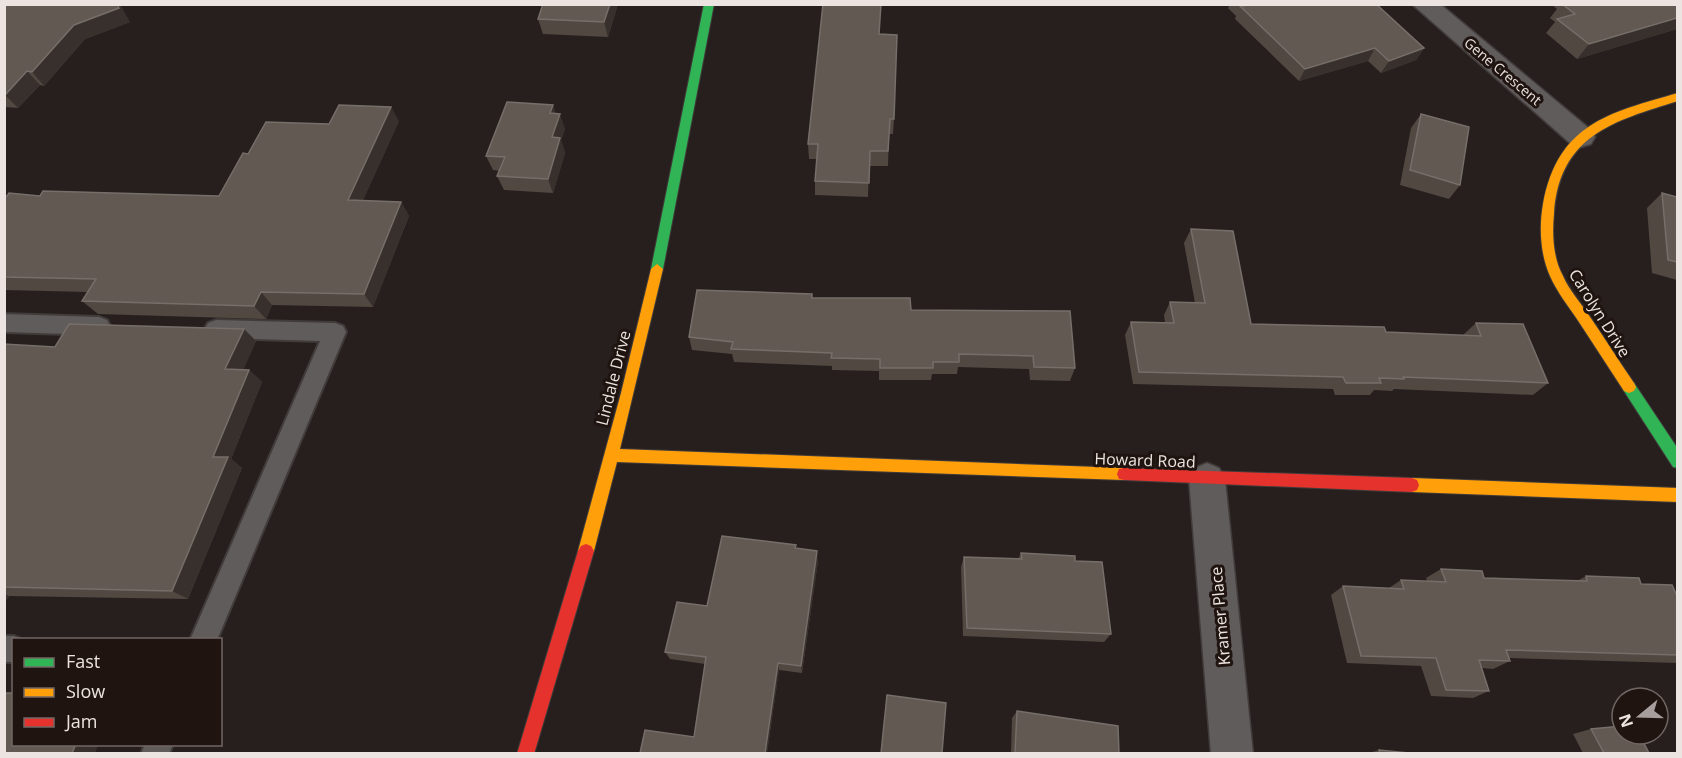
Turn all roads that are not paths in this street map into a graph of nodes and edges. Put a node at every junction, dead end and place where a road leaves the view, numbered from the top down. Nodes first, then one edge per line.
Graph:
1 (709, 4) edge
2 (1424, 4) edge
3 (1677, 97) edge
4 (1581, 137) junction
5 (4, 323) edge
6 (123, 326) edge
7 (193, 328) edge
8 (612, 455) junction
9 (1677, 462) edge
10 (1207, 479) junction
11 (1677, 495) edge
12 (203, 638) edge
13 (525, 753) edge
14 (1232, 753) edge

1 - 8 street, Lindale Drive
2 - 4 street, Gene Crescent
3 - 4 street, Carolyn Drive
4 - 9 street, Carolyn Drive
5 - 6 lane
7 - 12 lane
8 - 10 street, Howard Road
8 - 13 street, Lindale Drive
10 - 11 street, Howard Road
10 - 14 street, Kramer Place

